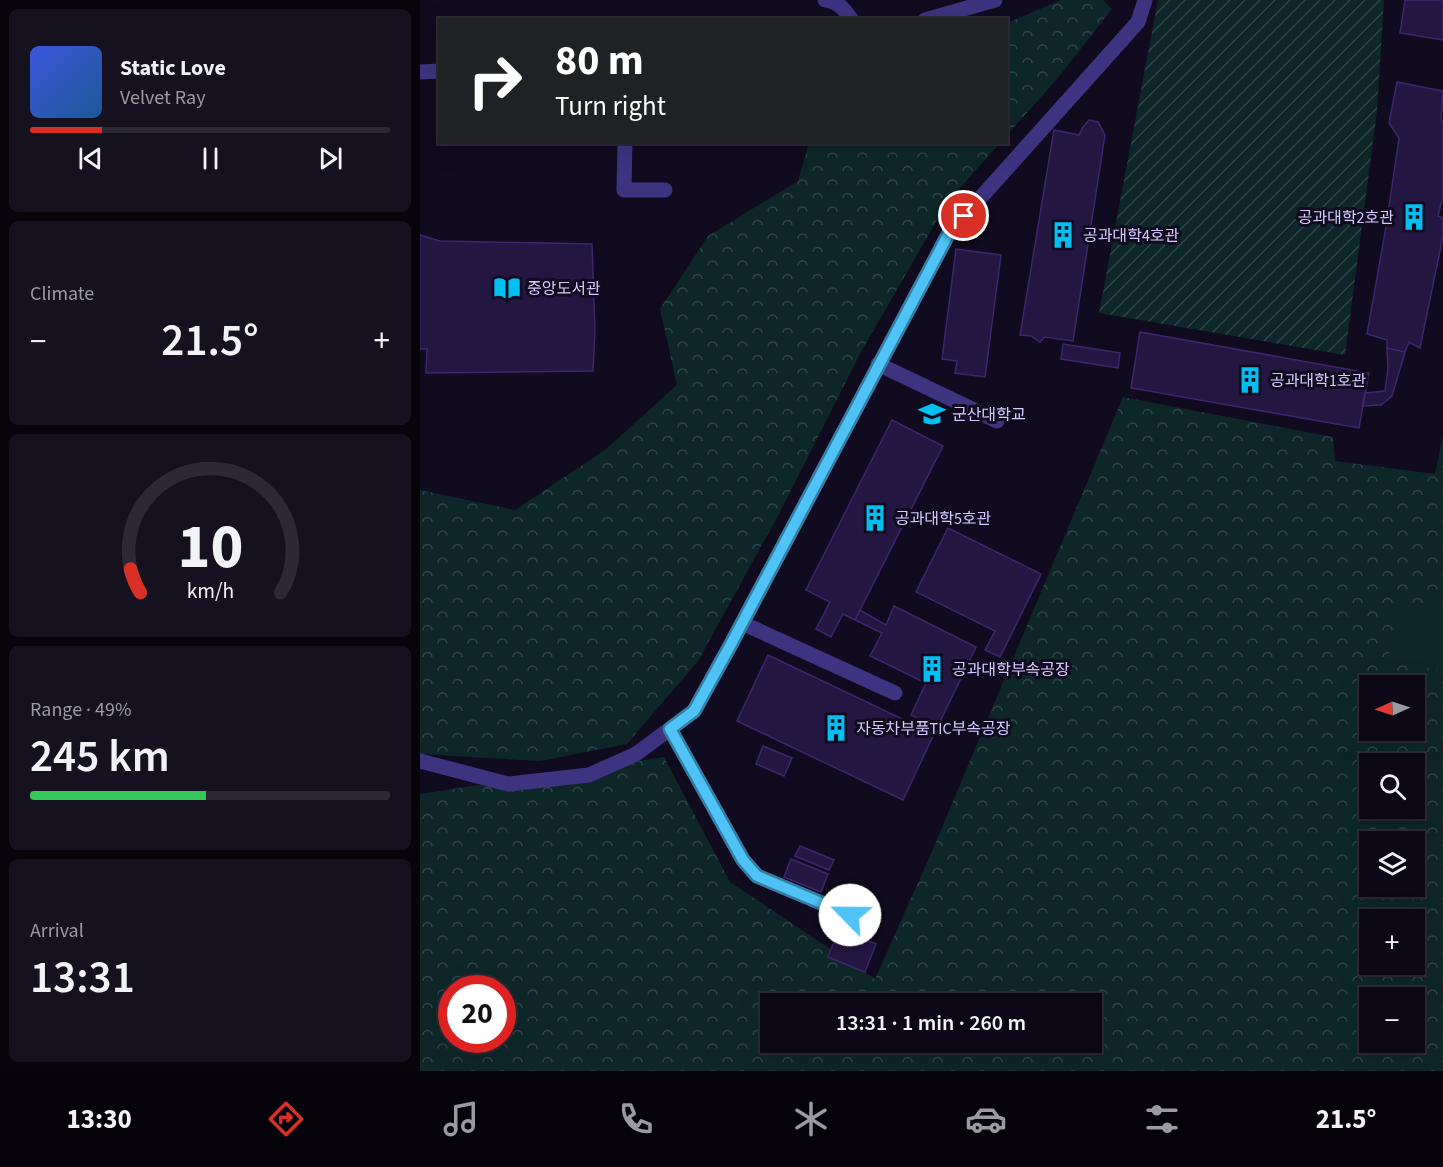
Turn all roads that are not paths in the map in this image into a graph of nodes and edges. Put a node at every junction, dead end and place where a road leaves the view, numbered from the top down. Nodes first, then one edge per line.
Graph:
1 (825, 0) edge
2 (995, 0) edge
3 (1145, 0) edge
4 (851, 18) edge
5 (933, 18) edge
6 (420, 72) edge
7 (438, 72) edge
8 (625, 144) edge
9 (665, 190) dead end
10 (878, 364) junction
11 (997, 421) dead end
12 (742, 623) junction
13 (895, 693) dead end
14 (670, 729) junction
15 (420, 761) edge
16 (850, 915) dead end

1 - 4 lane
2 - 5 lane
3 - 10 lane
6 - 7 lane
8 - 9 lane
10 - 11 lane
10 - 12 lane
12 - 13 lane
12 - 14 lane
14 - 15 lane
14 - 16 lane

